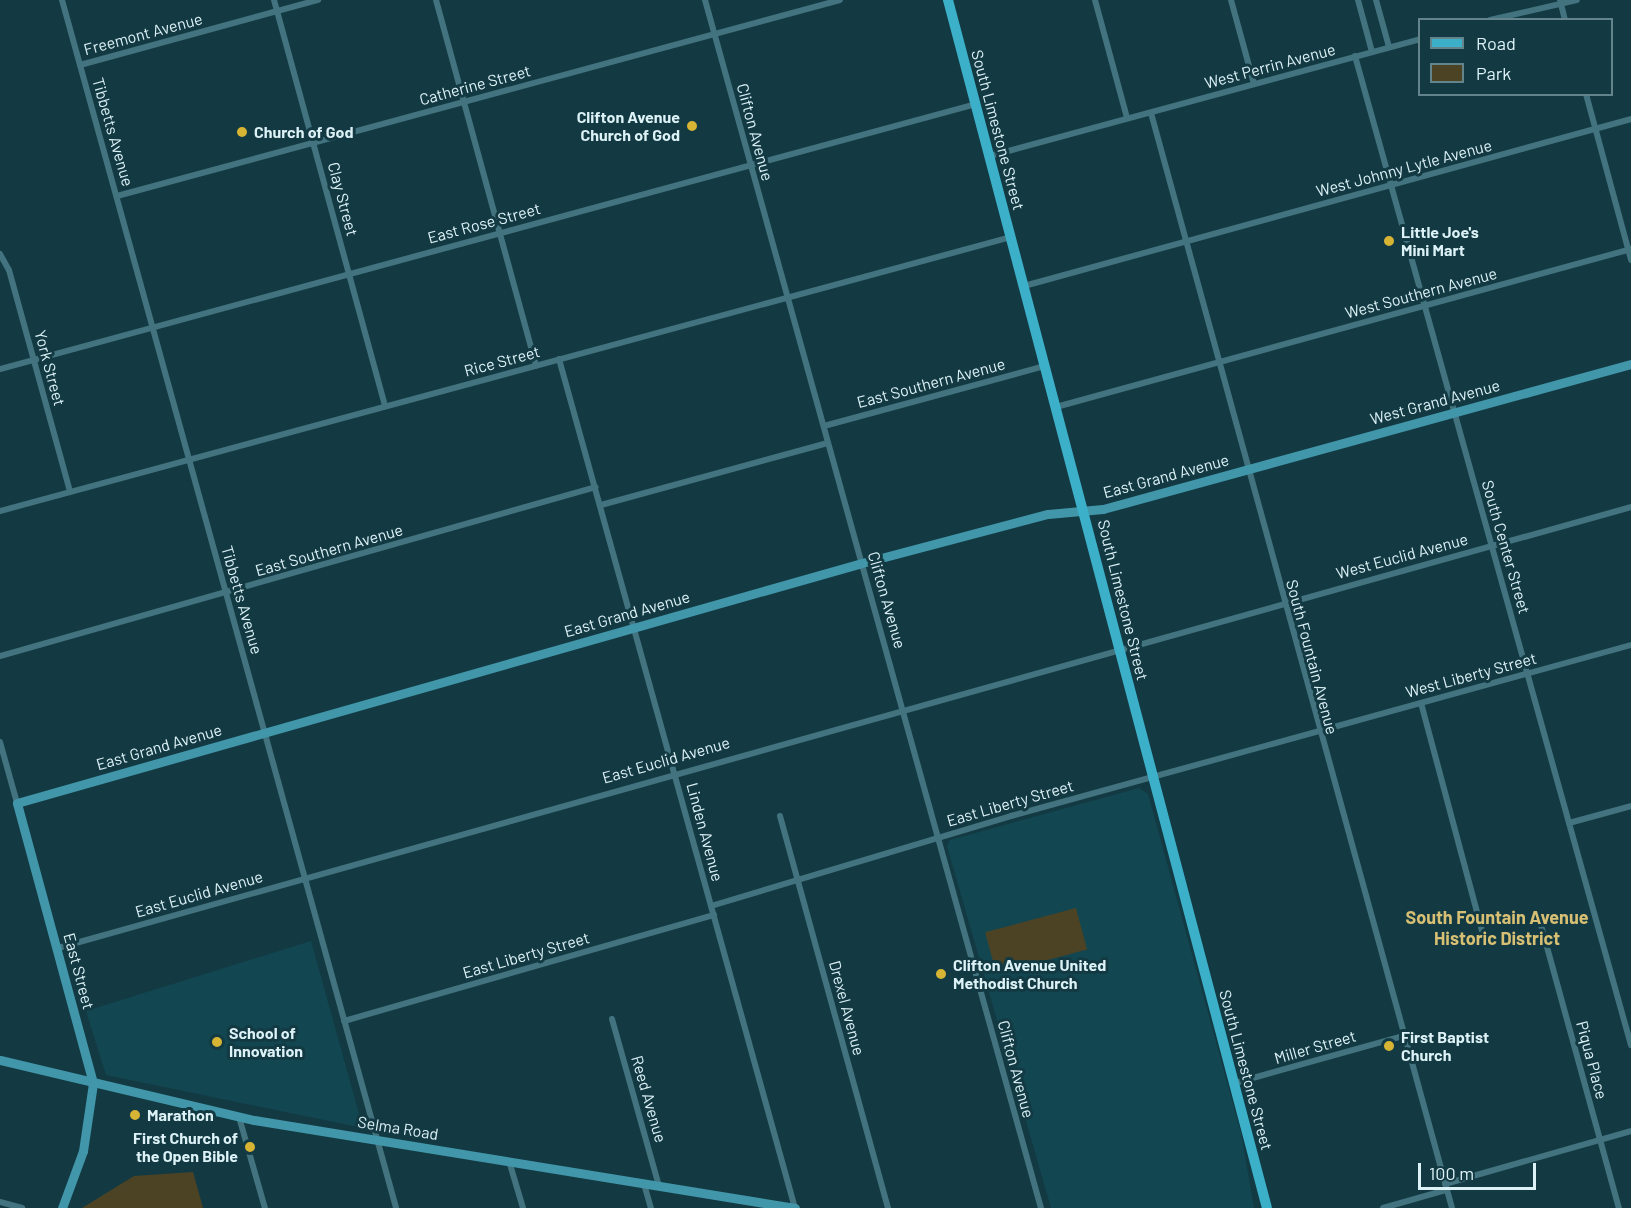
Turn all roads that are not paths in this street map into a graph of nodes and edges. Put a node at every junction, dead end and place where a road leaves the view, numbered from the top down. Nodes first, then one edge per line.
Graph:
1 (62, 0) edge
2 (274, 0) edge
3 (318, 0) edge
4 (436, 0) edge
5 (705, 0) edge
6 (840, 0) edge
7 (948, 0) edge
8 (1095, 0) edge
9 (1231, 0) edge
10 (1358, 0) edge
11 (1376, 0) edge
12 (1560, 0) edge
13 (1576, 0) edge
14 (277, 11) junction
15 (1497, 18) edge
16 (1564, 18) edge
17 (714, 34) junction
18 (1418, 39) edge
19 (1389, 47) junction
20 (1372, 52) junction
21 (1355, 56) junction
22 (80, 65) junction
23 (1254, 84) junction
24 (1587, 96) edge
25 (464, 102) junction
26 (976, 104) junction
27 (1151, 113) junction
28 (1127, 118) junction
29 (1631, 119) edge
30 (1595, 129) junction
31 (314, 142) junction
32 (990, 156) junction
33 (750, 165) junction
34 (1391, 185) junction
35 (117, 196) junction
36 (500, 233) junction
37 (1011, 237) junction
38 (1185, 242) junction
39 (1630, 249) edge
40 (0, 254) edge
41 (1631, 260) edge
42 (350, 274) junction
43 (1024, 286) junction
44 (787, 297) junction
45 (1425, 306) junction
46 (152, 328) junction
47 (559, 359) junction
48 (33, 360) junction
49 (1218, 363) junction
50 (1631, 364) edge
51 (536, 366) junction
52 (1045, 366) junction
53 (0, 369) edge
54 (385, 406) junction
55 (1056, 407) junction
56 (1454, 412) junction
57 (824, 426) junction
58 (828, 443) junction
59 (189, 459) junction
60 (1248, 469) junction
61 (596, 487) junction
62 (70, 492) junction
63 (601, 506) junction
64 (1631, 507) edge
65 (1084, 509) junction
66 (0, 511) edge
67 (1491, 545) junction
68 (862, 563) junction
69 (226, 593) junction
70 (1284, 602) junction
71 (634, 627) junction
72 (1631, 645) edge
73 (1120, 648) junction
74 (0, 656) edge
75 (1527, 674) junction
76 (1420, 703) junction
77 (903, 708) junction
78 (1318, 731) junction
79 (265, 733) junction
80 (0, 742) edge
81 (674, 771) junction
82 (1153, 777) junction
83 (17, 804) junction
84 (1631, 806) edge
85 (780, 816) dead end
86 (1569, 823) junction
87 (939, 837) junction
88 (305, 878) junction
89 (798, 880) junction
90 (711, 906) junction
91 (714, 915) junction
92 (1539, 918) dead end
93 (1483, 934) dead end
94 (58, 948) junction
95 (612, 1019) dead end
96 (345, 1021) junction
97 (1403, 1036) junction
98 (1631, 1045) edge
99 (0, 1060) edge
100 (93, 1083) junction
101 (1235, 1083) junction
102 (239, 1117) junction
103 (1631, 1131) edge
104 (378, 1140) junction
105 (1600, 1140) junction
106 (509, 1161) junction
107 (644, 1184) junction
108 (659, 1186) junction
109 (1445, 1186) junction
110 (0, 1202) edge
111 (778, 1207) edge
112 (22, 1208) edge
113 (62, 1208) edge
114 (265, 1208) edge
115 (396, 1208) edge
116 (523, 1208) edge
117 (651, 1208) edge
118 (795, 1208) edge
119 (888, 1208) edge
120 (1041, 1208) edge
121 (1267, 1208) edge
122 (1383, 1208) edge
123 (1452, 1208) edge
124 (1619, 1208) edge

1 - 22 street, Tibbetts Avenue
2 - 14 street, Clay Street
3 - 14 street, Freemont Avenue
4 - 25 street
5 - 17 street, Clifton Avenue
6 - 17 street, Catherine Street
7 - 26 main road, South Limestone Street
8 - 28 street
9 - 23 street
10 - 20 street
11 - 19 street
12 - 13 street
12 - 15 street
12 - 16 street
14 - 22 street, Freemont Avenue
14 - 31 street, Clay Street
17 - 25 street, Catherine Street
17 - 33 street, Clifton Avenue
18 - 19 street, West Perrin Avenue
19 - 20 street, West Perrin Avenue
20 - 21 street, West Perrin Avenue
21 - 23 street, West Perrin Avenue
21 - 34 street, South Center Street
22 - 35 street, Tibbetts Avenue
23 - 27 street, West Perrin Avenue
24 - 30 street
25 - 31 street, Catherine Street
25 - 36 street
26 - 32 main road, South Limestone Street
26 - 33 street, East Rose Street
27 - 28 street, West Perrin Avenue
27 - 38 street, South Fountain Avenue
28 - 32 street, West Perrin Avenue
29 - 30 street, West Johnny Lytle Avenue
30 - 34 street, West Johnny Lytle Avenue
30 - 39 street
31 - 35 street, Catherine Street
31 - 42 street, Clay Street
32 - 37 main road, South Limestone Street
33 - 36 street, East Rose Street
33 - 44 street, Clifton Avenue
34 - 38 street, West Johnny Lytle Avenue
34 - 45 street, South Center Street
35 - 46 street, Tibbetts Avenue
36 - 42 street, East Rose Street
36 - 51 street
37 - 43 main road, South Limestone Street
37 - 44 street, Rice Street
38 - 43 street, West Johnny Lytle Avenue
38 - 49 street, South Fountain Avenue
39 - 41 street
39 - 45 street, West Southern Avenue
40 - 48 street, York Street
42 - 46 street, East Rose Street
42 - 54 street, Clay Street
43 - 52 main road, South Limestone Street
44 - 47 street, Rice Street
44 - 57 street, Clifton Avenue
45 - 49 street, West Southern Avenue
45 - 56 street, South Center Street
46 - 48 street, East Rose Street
46 - 59 street, Tibbetts Avenue
47 - 51 street, Rice Street
47 - 61 street, Linden Avenue
48 - 53 street, East Rose Street
48 - 62 street, York Street
49 - 55 street
49 - 60 street, South Fountain Avenue
50 - 56 street, West Grand Avenue
51 - 54 street, Rice Street
52 - 55 main road, South Limestone Street
52 - 57 street, East Southern Avenue
54 - 59 street, Rice Street
55 - 65 main road, South Limestone Street
56 - 60 street, West Grand Avenue
56 - 67 street, South Center Street
57 - 58 street, Clifton Avenue
58 - 63 street
58 - 68 street, Clifton Avenue
59 - 62 street, Rice Street
59 - 69 street, Tibbetts Avenue
60 - 65 street, East Grand Avenue
60 - 70 street, South Fountain Avenue
61 - 63 street, Linden Avenue
61 - 69 street, East Southern Avenue
62 - 66 street, Rice Street
63 - 71 street, Linden Avenue
64 - 67 street, West Euclid Avenue
65 - 68 street, East Grand Avenue
65 - 73 main road, South Limestone Street
67 - 70 street, West Euclid Avenue
67 - 75 street, South Center Street
68 - 71 street, East Grand Avenue
68 - 77 street, Clifton Avenue
69 - 74 street, East Southern Avenue
69 - 79 street, Tibbetts Avenue
70 - 73 street, East Euclid Avenue
70 - 78 street, South Fountain Avenue
71 - 79 street, East Grand Avenue
71 - 81 street, Linden Avenue
72 - 75 street, West Liberty Street
73 - 77 street, East Euclid Avenue
73 - 82 main road, South Limestone Street
75 - 76 street, West Liberty Street
75 - 86 street, South Center Street
76 - 78 street, West Liberty Street
76 - 93 street
77 - 81 street, East Euclid Avenue
77 - 87 street, Clifton Avenue
78 - 82 street, East Liberty Street
78 - 97 street, South Fountain Avenue
79 - 83 street, East Grand Avenue
79 - 88 street, Tibbetts Avenue
80 - 83 street, East Street
81 - 88 street, East Euclid Avenue
81 - 90 street, Linden Avenue
82 - 87 street, East Liberty Street
82 - 101 main road, South Limestone Street
83 - 94 street, East Street
84 - 86 street
85 - 89 street, Drexel Avenue
86 - 98 street, South Center Street
87 - 89 street, East Liberty Street
87 - 120 street, Clifton Avenue
88 - 94 street, East Euclid Avenue
88 - 96 street, Tibbetts Avenue
89 - 90 street, East Liberty Street
89 - 119 street, Drexel Avenue
90 - 91 street, Linden Avenue
91 - 96 street, East Liberty Street
91 - 118 street, Linden Avenue
92 - 105 street, Piqua Place
94 - 100 street, East Street
95 - 108 street, Reed Avenue
96 - 104 street, Tibbetts Avenue
97 - 101 street, Miller Street
97 - 109 street, South Fountain Avenue
99 - 100 street, Selma Road
100 - 102 street, Selma Road
100 - 113 street, East Street
101 - 121 main road, South Limestone Street
102 - 104 street, Selma Road
102 - 114 street
103 - 105 street
104 - 106 street, Selma Road
104 - 115 street, Tibbetts Avenue
105 - 109 street
105 - 124 street, Piqua Place
106 - 107 street, Selma Road
106 - 116 street
107 - 108 street, Selma Road
107 - 117 street
108 - 111 street, Selma Road
109 - 122 street
109 - 123 street, South Fountain Avenue
110 - 112 street
111 - 118 street, Selma Road

